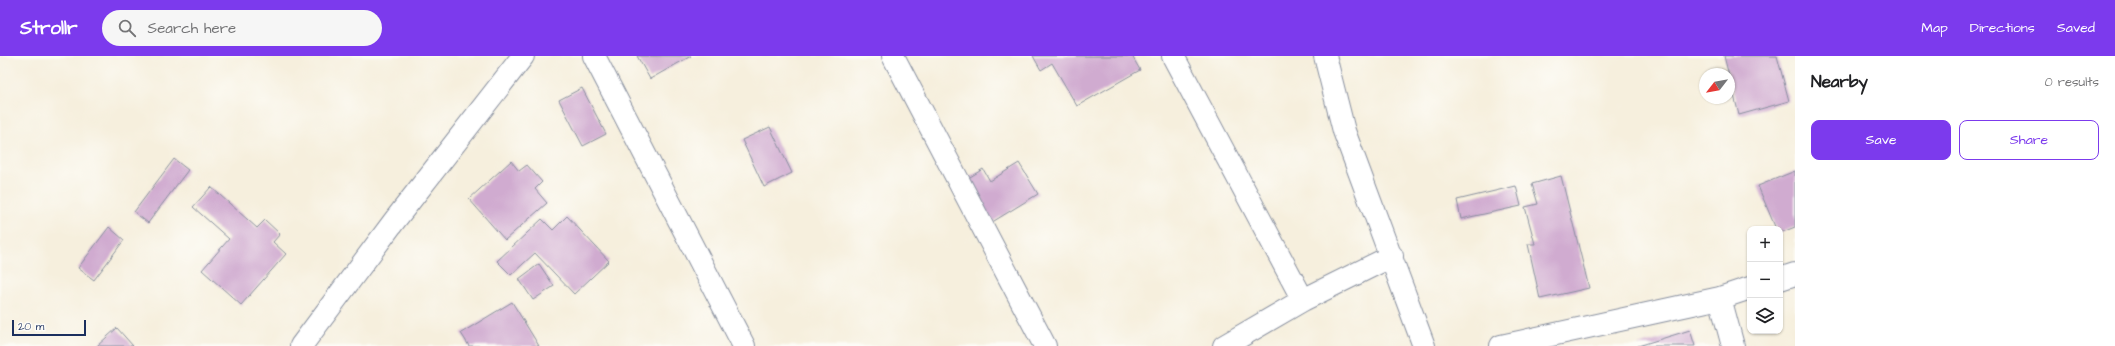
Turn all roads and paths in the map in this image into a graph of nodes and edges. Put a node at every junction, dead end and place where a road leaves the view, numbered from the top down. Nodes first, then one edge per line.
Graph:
1 (522, 56) edge
2 (594, 56) edge
3 (893, 56) edge
4 (1173, 56) edge
5 (1325, 56) edge
6 (1392, 256) junction
7 (1795, 274) edge
8 (1783, 277) edge
9 (1747, 289) edge
10 (1720, 298) junction
11 (1303, 300) junction
12 (301, 346) edge
13 (744, 346) edge
14 (1046, 346) edge
15 (1224, 346) edge
16 (1424, 346) edge
17 (1501, 346) edge
18 (1733, 346) edge

1 - 12 street
2 - 13 street
3 - 14 street
4 - 11 street
5 - 6 street
6 - 11 street
6 - 16 street
7 - 8 street
9 - 10 street
10 - 17 street
10 - 18 street
11 - 15 street

